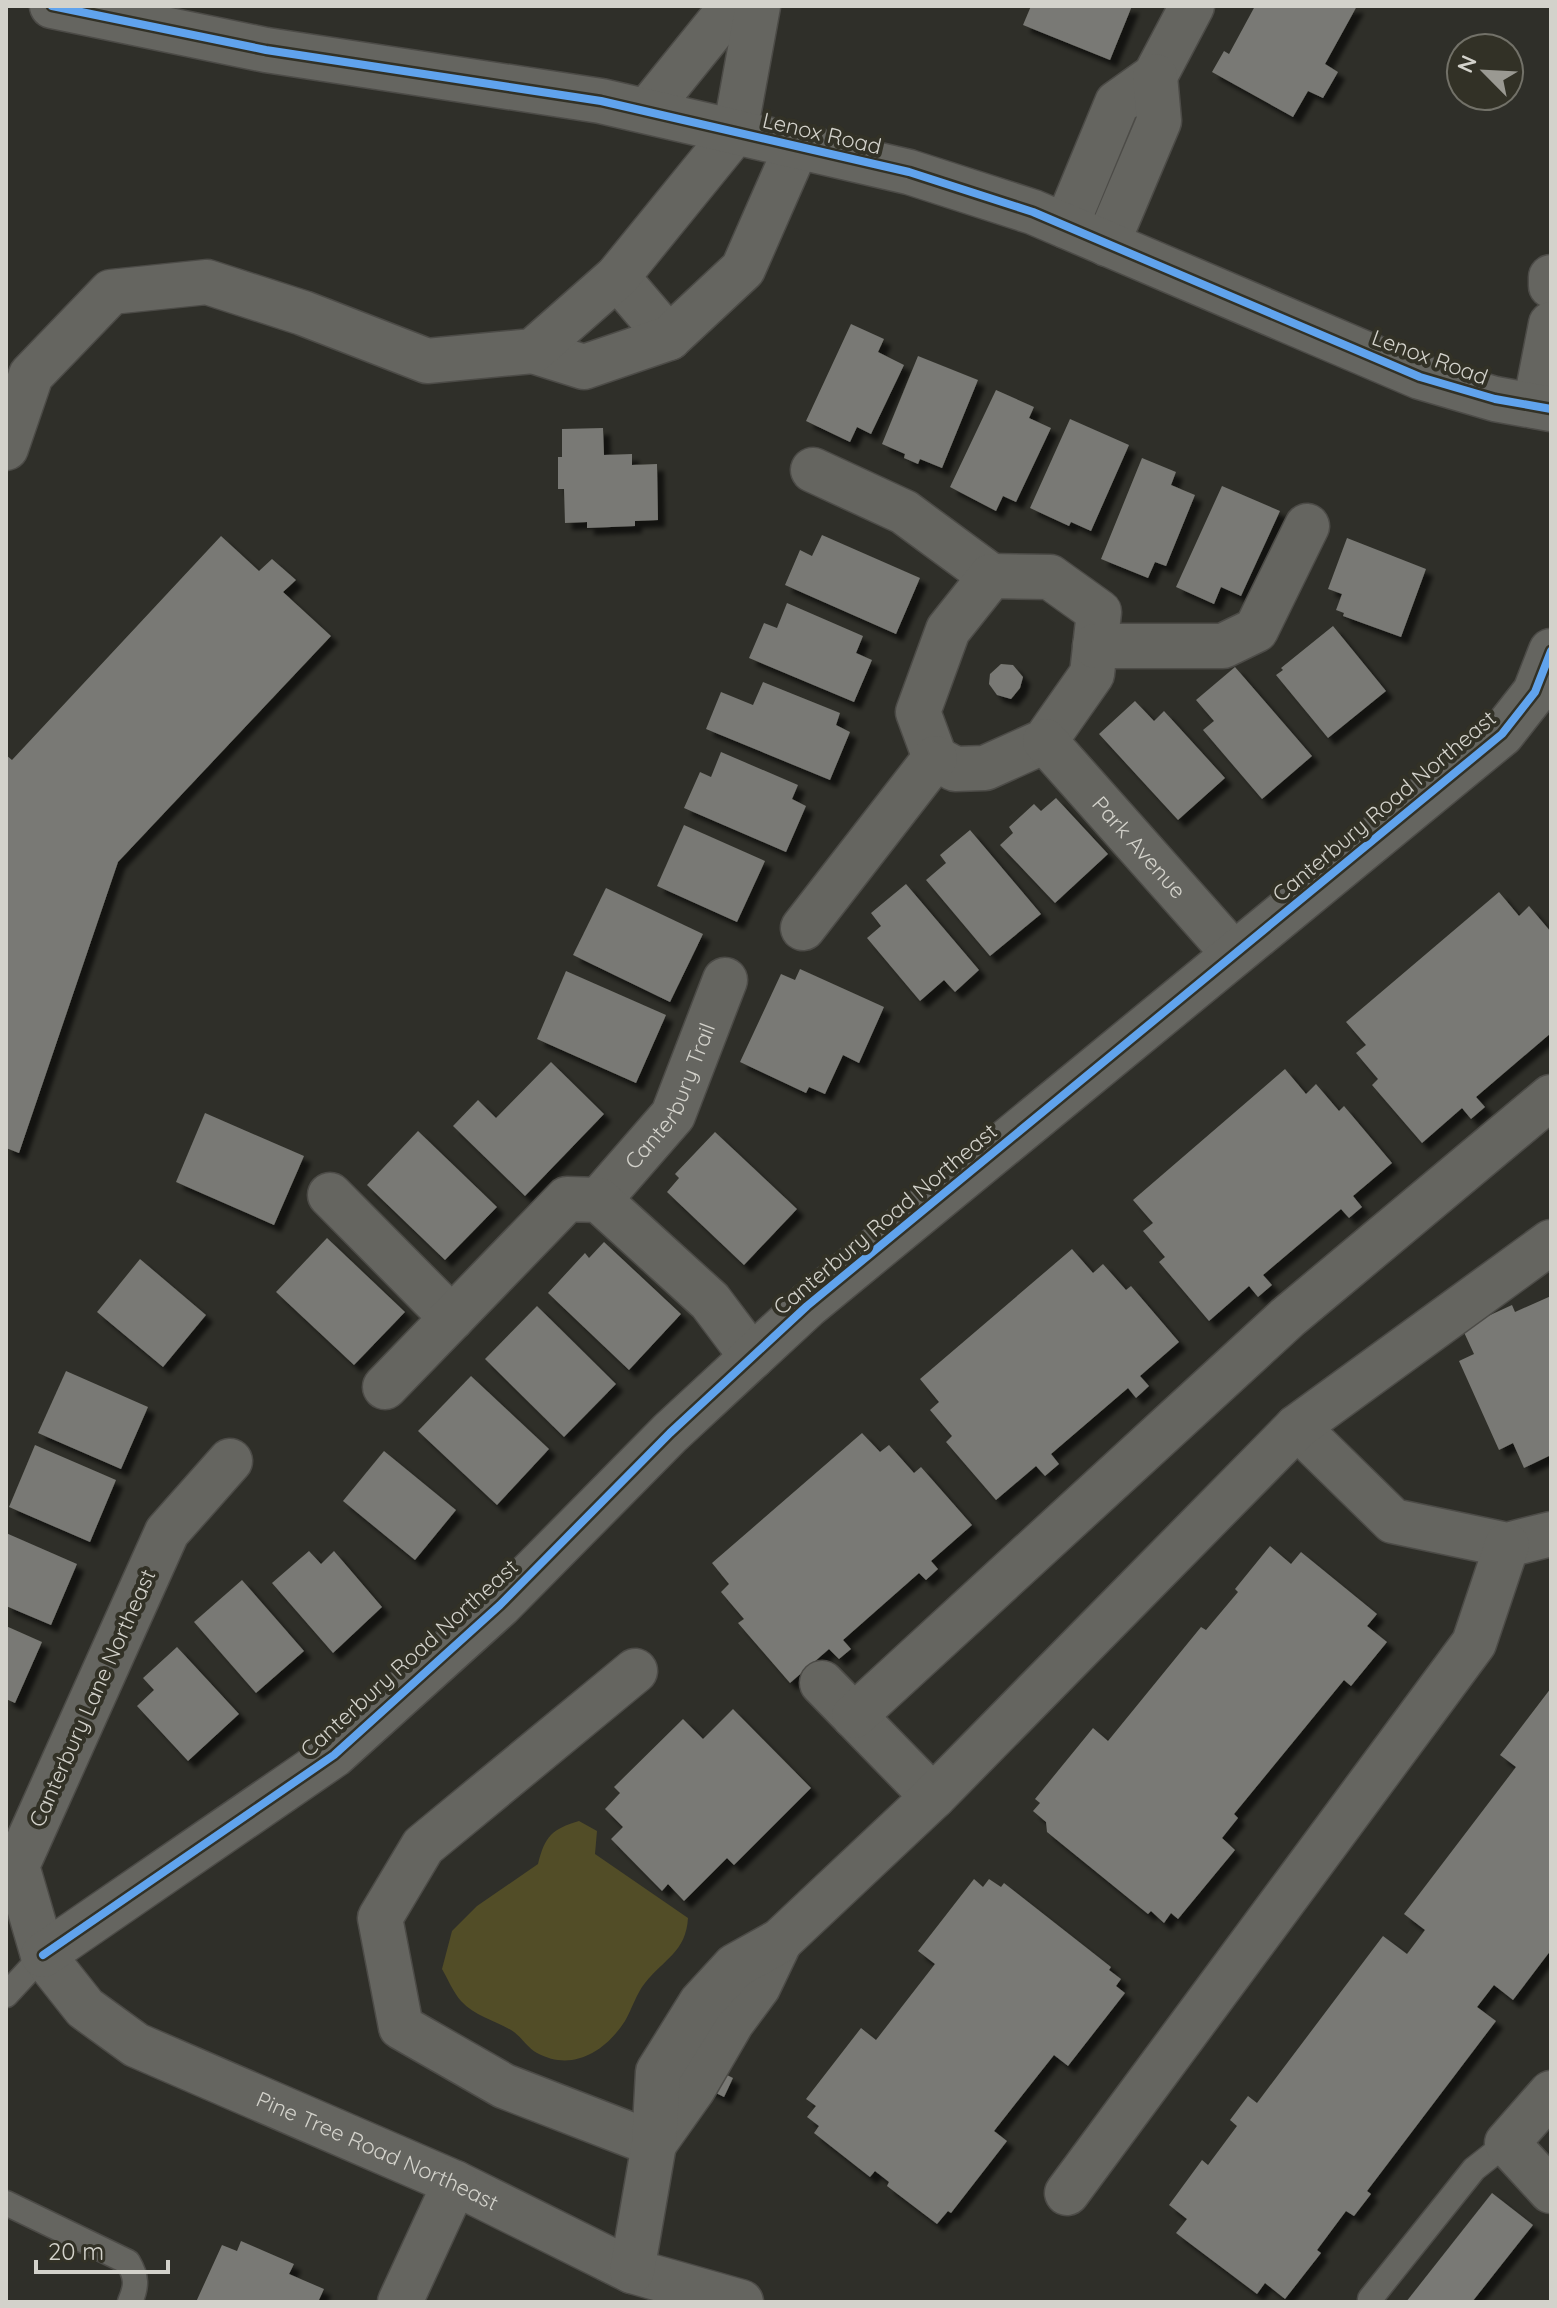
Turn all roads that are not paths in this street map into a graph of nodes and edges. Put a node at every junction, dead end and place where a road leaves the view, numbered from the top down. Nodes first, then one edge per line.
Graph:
1 (732, 6) edge
2 (758, 6) edge
3 (1192, 6) edge
4 (65, 7) edge
5 (1155, 76) junction
6 (647, 111) junction
7 (735, 132) junction
8 (797, 146) junction
9 (1066, 226) junction
10 (1107, 244) junction
11 (617, 277) junction
12 (1551, 277) edge
13 (1551, 286) edge
14 (1551, 324) edge
15 (669, 338) junction
16 (533, 351) junction
17 (1543, 408) edge
18 (6, 448) edge
19 (813, 470) dead end
20 (1307, 526) dead end
21 (991, 576) junction
22 (1095, 646) junction
23 (1551, 651) edge
24 (1045, 741) junction
25 (935, 758) junction
26 (803, 928) dead end
27 (1234, 954) junction
28 (725, 980) dead end
29 (1551, 1097) edge
30 (330, 1195) dead end
31 (599, 1200) junction
32 (1551, 1242) edge
33 (452, 1318) junction
34 (752, 1357) junction
35 (385, 1387) dead end
36 (1297, 1427) junction
37 (230, 1461) dead end
38 (1551, 1534) edge
39 (1507, 1545) junction
40 (635, 1671) dead end
41 (822, 1683) dead end
42 (854, 1716) junction
43 (933, 1797) junction
44 (43, 1955) junction
45 (6, 1995) edge
46 (1551, 2093) edge
47 (1507, 2143) junction
48 (654, 2144) junction
49 (455, 2183) junction
50 (1551, 2191) edge
51 (1067, 2193) dead end
52 (6, 2203) edge
53 (632, 2271) junction
54 (1370, 2299) dead end
55 (130, 2302) edge
56 (400, 2302) edge
57 (740, 2302) edge

1 - 6 street
2 - 7 street
3 - 5 street
4 - 6 street, Lenox Road
5 - 9 street
5 - 10 street
6 - 7 street, Lenox Road
7 - 8 street, Lenox Road
7 - 11 street
8 - 9 street, Lenox Road
8 - 15 street
9 - 10 street, Lenox Road
10 - 17 street, Lenox Road
11 - 15 street
11 - 16 street
12 - 13 street
14 - 17 street
15 - 16 street
16 - 18 street
19 - 21 street
20 - 22 street
21 - 22 street
21 - 25 street
22 - 24 street
23 - 27 street, Canterbury Road Northeast
24 - 25 street
24 - 27 street, Park Avenue
25 - 26 street
27 - 34 street, Canterbury Road Northeast
28 - 31 street, Canterbury Trail
29 - 42 street
30 - 33 street
31 - 33 street
31 - 34 street
32 - 36 street
33 - 35 street
34 - 44 street, Canterbury Road Northeast
36 - 39 street
36 - 43 street
37 - 44 street, Canterbury Lane Northeast
38 - 39 street
39 - 51 street
40 - 48 street
41 - 42 street
42 - 43 street
43 - 48 street
44 - 45 lane
44 - 49 street, Pine Tree Road Northeast
46 - 47 street
47 - 50 street
47 - 54 lane
48 - 53 street
49 - 53 street, Pine Tree Road Northeast
49 - 56 street
52 - 55 lane
53 - 57 street, Pine Tree Road Northeast

